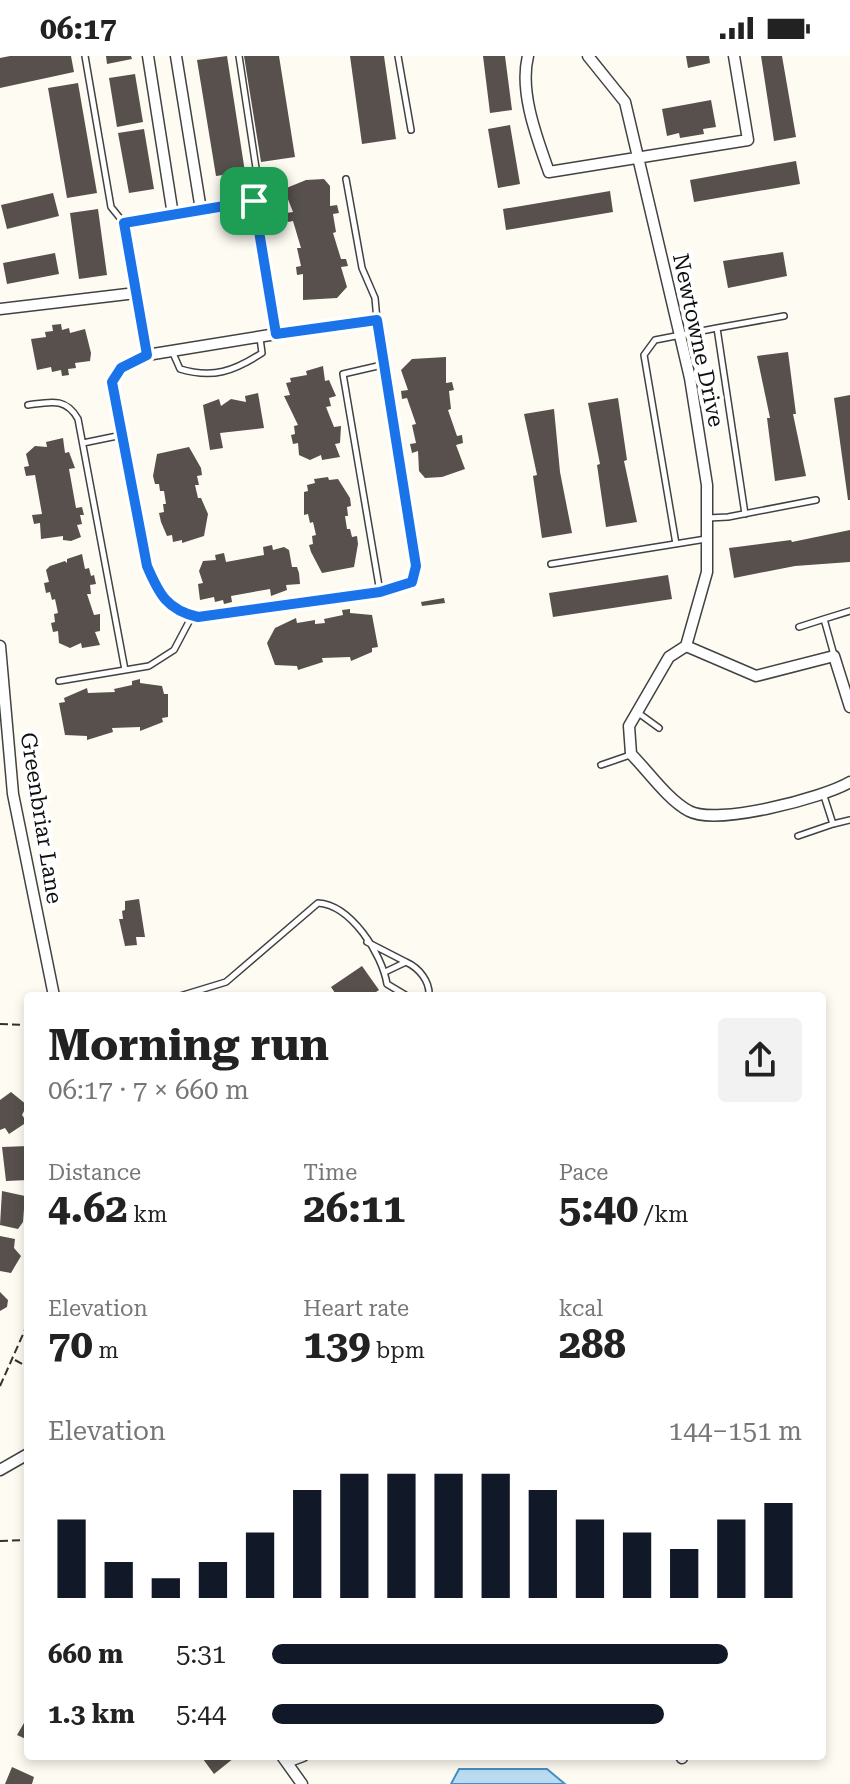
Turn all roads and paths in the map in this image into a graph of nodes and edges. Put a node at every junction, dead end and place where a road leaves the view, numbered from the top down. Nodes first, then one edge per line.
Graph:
1 (85, 56) edge
2 (148, 56) edge
3 (176, 56) edge
4 (239, 56) edge
5 (398, 56) edge
6 (528, 56) edge
7 (588, 56) edge
8 (734, 56) edge
9 (411, 130) dead end
10 (637, 156) junction
11 (346, 179) dead end
12 (254, 201) junction
13 (201, 210) junction
14 (173, 215) junction
15 (124, 223) junction
16 (136, 293) junction
17 (0, 309) edge
18 (784, 316) dead end
19 (377, 320) junction
20 (717, 328) junction
21 (679, 333) junction
22 (276, 334) junction
23 (260, 336) junction
24 (172, 350) junction
25 (147, 355) junction
26 (382, 365) junction
27 (28, 405) dead end
28 (122, 435) junction
29 (83, 443) junction
30 (816, 500) dead end
31 (745, 514) junction
32 (707, 518) junction
33 (707, 539) junction
34 (676, 544) junction
35 (551, 564) dead end
36 (380, 592) junction
37 (850, 611) edge
38 (192, 616) junction
39 (824, 619) junction
40 (799, 627) dead end
41 (0, 646) edge
42 (686, 646) junction
43 (834, 656) junction
44 (125, 670) junction
45 (59, 681) dead end
46 (850, 707) edge
47 (636, 711) junction
48 (659, 728) dead end
49 (631, 754) junction
50 (601, 765) dead end
51 (850, 782) edge
52 (823, 792) junction
53 (850, 820) edge
54 (833, 824) junction
55 (798, 836) dead end
56 (367, 942) junction
57 (406, 962) junction
58 (385, 972) junction
59 (53, 992) edge
60 (193, 992) edge
61 (400, 992) edge
62 (429, 992) edge
63 (0, 1024) edge
64 (24, 1025) edge
65 (24, 1333) edge
66 (13, 1359) junction
67 (24, 1365) edge
68 (0, 1386) edge
69 (24, 1456) edge
70 (0, 1470) edge
71 (24, 1540) edge
72 (0, 1541) edge
73 (285, 1760) edge
74 (302, 1784) edge

1 - 15 lane
2 - 14 street
3 - 13 street
4 - 12 lane
5 - 9 lane
6 - 10 street
7 - 10 street, Newtowne Drive
8 - 10 street
10 - 21 street, Newtowne Drive
11 - 19 lane
12 - 13 street
12 - 22 street
13 - 14 street
14 - 15 street
15 - 16 street
16 - 17 street
16 - 25 street
18 - 20 lane
19 - 22 lane
19 - 26 lane
20 - 21 lane
20 - 31 lane
21 - 32 street, Newtowne Drive
21 - 34 lane
22 - 23 street
23 - 24 street
23 - 24 lane
24 - 25 street
25 - 28 lane
26 - 36 lane
26 - 36 lane
27 - 29 lane
28 - 29 lane
28 - 38 lane
29 - 44 lane
30 - 31 lane
31 - 32 lane
32 - 33 street, Newtowne Drive
33 - 34 lane
33 - 42 street, Newtowne Drive
34 - 35 lane
36 - 38 lane
37 - 39 lane
38 - 44 lane
39 - 40 lane
39 - 43 lane
41 - 59 street, Greenbriar Lane
42 - 43 street
42 - 47 street, Newtowne Drive
43 - 46 street
44 - 45 lane
47 - 48 lane
47 - 49 street, Newtowne Drive
49 - 50 lane
49 - 52 street
51 - 52 street
52 - 54 lane
53 - 54 lane
54 - 55 lane
56 - 57 lane
56 - 58 lane
56 - 60 lane
57 - 58 lane
57 - 62 lane
58 - 61 lane
63 - 64 path
65 - 66 path
66 - 67 path
66 - 68 path
69 - 70 street
71 - 72 path
73 - 74 street

